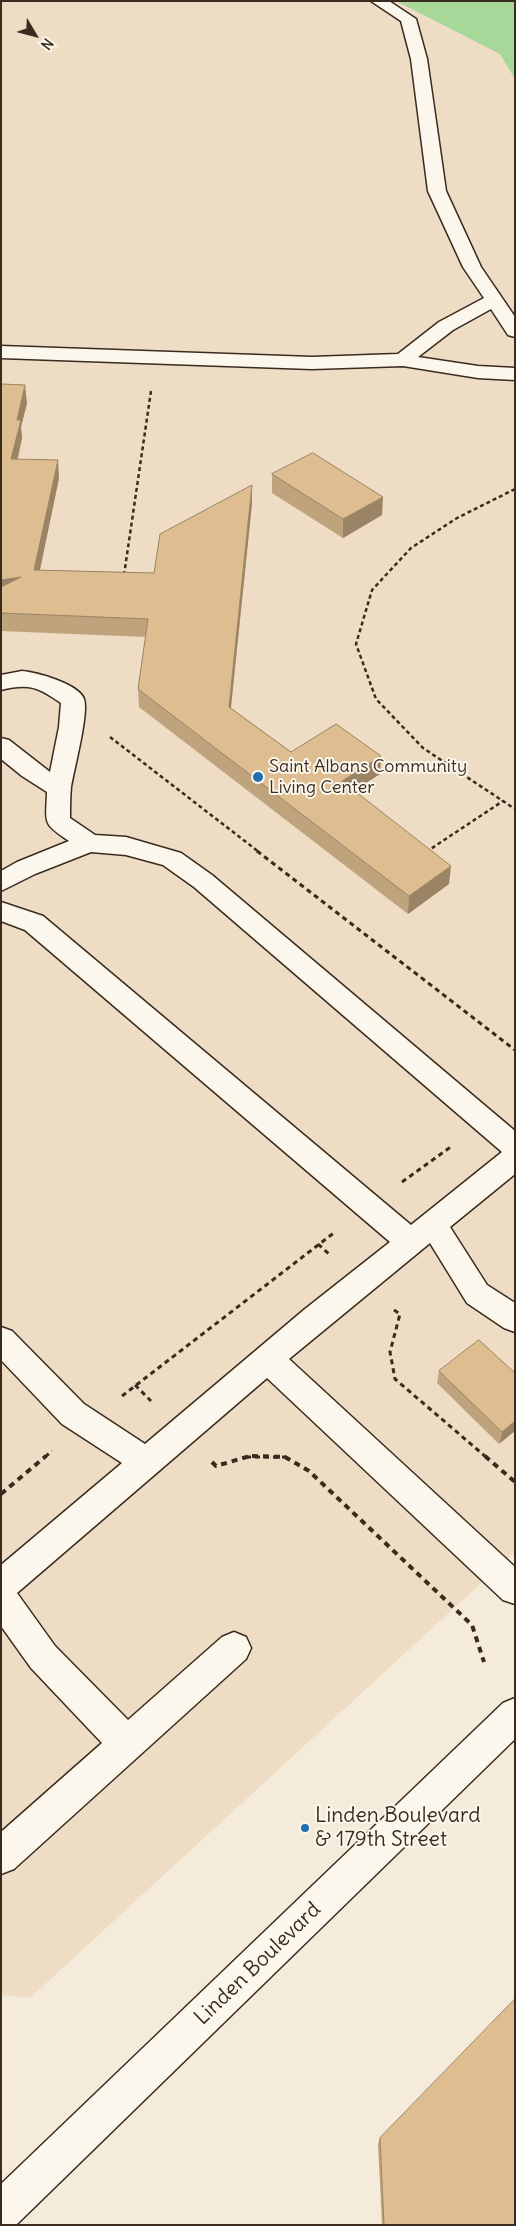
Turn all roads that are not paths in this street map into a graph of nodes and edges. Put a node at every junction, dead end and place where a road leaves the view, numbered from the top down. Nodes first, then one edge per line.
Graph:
1 (378, 1) edge
2 (503, 306) edge
3 (515, 331) edge
4 (1, 352) edge
5 (403, 360) junction
6 (515, 374) edge
7 (1, 683) edge
8 (1, 746) edge
9 (59, 789) junction
10 (89, 843) junction
11 (1, 882) edge
12 (1, 911) edge
13 (515, 1147) edge
14 (515, 1158) edge
15 (422, 1233) junction
16 (515, 1319) edge
17 (1, 1340) edge
18 (268, 1359) junction
19 (146, 1462) junction
20 (1, 1586) edge
21 (515, 1589) edge
22 (1, 1598) edge
23 (234, 1648) dead end
24 (515, 1715) edge
25 (128, 1744) junction
26 (1, 1856) edge
27 (1, 2212) edge

1 - 2 main road
2 - 3 main road
2 - 5 main road
4 - 5 main road
5 - 6 main road
7 - 9 main road
8 - 9 main road
9 - 10 main road
10 - 11 main road
10 - 13 main road
12 - 15 main road
14 - 15 main road
15 - 16 main road
15 - 18 main road
17 - 19 main road
18 - 19 main road
18 - 21 main road
19 - 20 main road
22 - 25 main road
23 - 25 main road
24 - 27 main road, Linden Boulevard
25 - 26 main road

